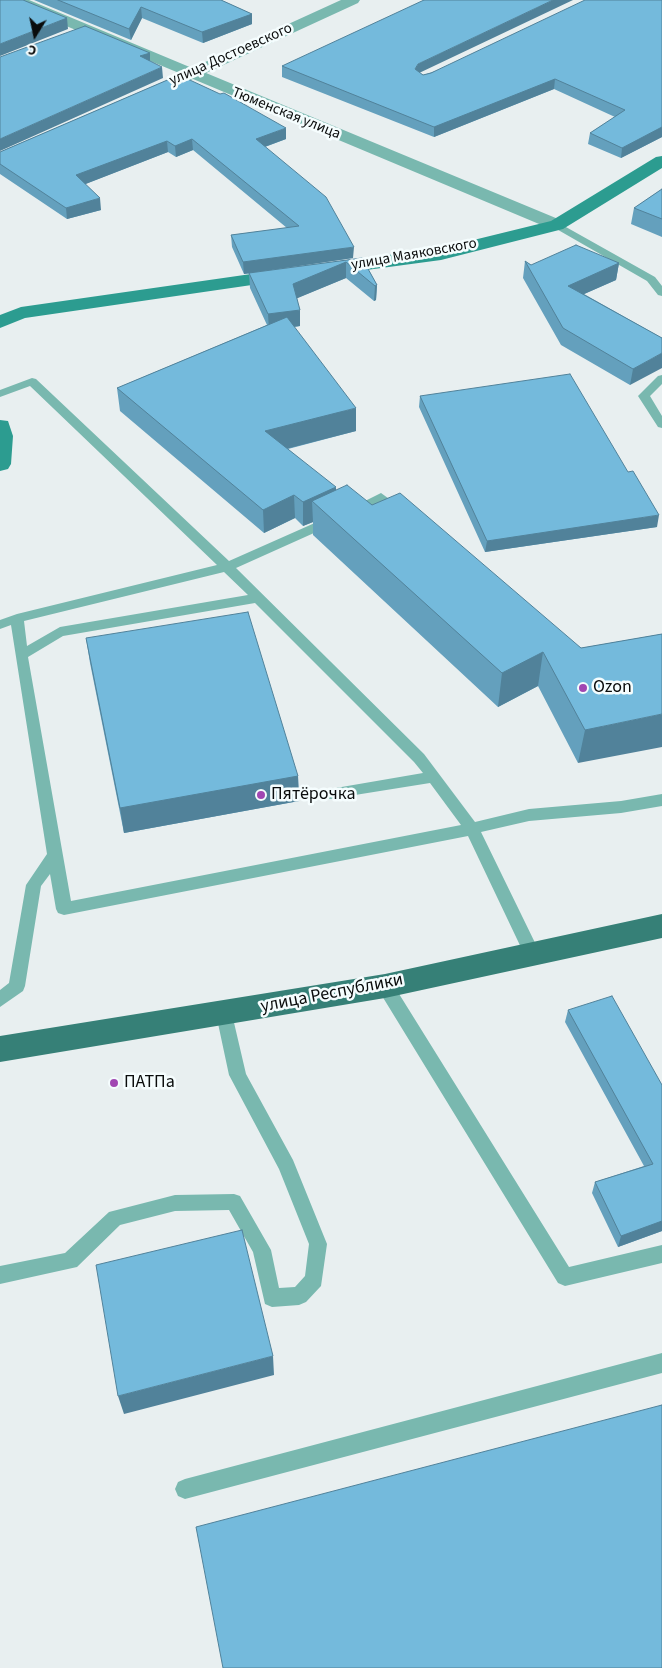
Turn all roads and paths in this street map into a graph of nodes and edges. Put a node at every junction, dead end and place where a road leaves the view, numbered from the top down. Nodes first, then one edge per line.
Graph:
1 (16, 0) edge
2 (353, 0) edge
3 (87, 29) junction
4 (69, 36) edge
5 (190, 74) junction
6 (163, 86) edge
7 (662, 161) edge
8 (557, 225) junction
9 (662, 294) edge
10 (0, 322) edge
11 (662, 378) edge
12 (0, 394) edge
13 (662, 425) edge
14 (0, 426) edge
15 (0, 464) edge
16 (411, 523) edge
17 (227, 567) junction
18 (257, 598) junction
19 (18, 618) junction
20 (0, 625) edge
21 (21, 655) junction
22 (432, 777) junction
23 (330, 794) dead end
24 (662, 800) edge
25 (472, 829) junction
26 (56, 855) junction
27 (662, 926) edge
28 (532, 953) junction
29 (385, 986) junction
30 (0, 1000) edge
31 (224, 1014) junction
32 (0, 1048) edge
33 (662, 1254) edge
34 (0, 1275) edge
35 (662, 1363) edge
36 (184, 1489) dead end

1 - 3 street, Тюменская улица
2 - 5 street, улица Достоевского
3 - 4 street
3 - 5 street, Тюменская улица
5 - 6 street, улица Достоевского
5 - 8 street, Тюменская улица
7 - 8 street, улица Маяковского
8 - 9 lane
8 - 10 street, улица Маяковского
11 - 13 lane
12 - 17 lane
14 - 15 street
16 - 17 lane
17 - 18 lane
17 - 19 lane
18 - 21 lane
18 - 22 lane
19 - 20 lane
19 - 21 lane
21 - 26 lane
22 - 23 lane
22 - 25 lane
24 - 25 lane
25 - 26 lane
25 - 28 lane
26 - 30 lane
27 - 28 main road, улица Республики
28 - 29 main road, улица Республики
29 - 31 main road, улица Республики
29 - 33 lane
31 - 32 main road, улица Республики
31 - 34 lane
35 - 36 lane

